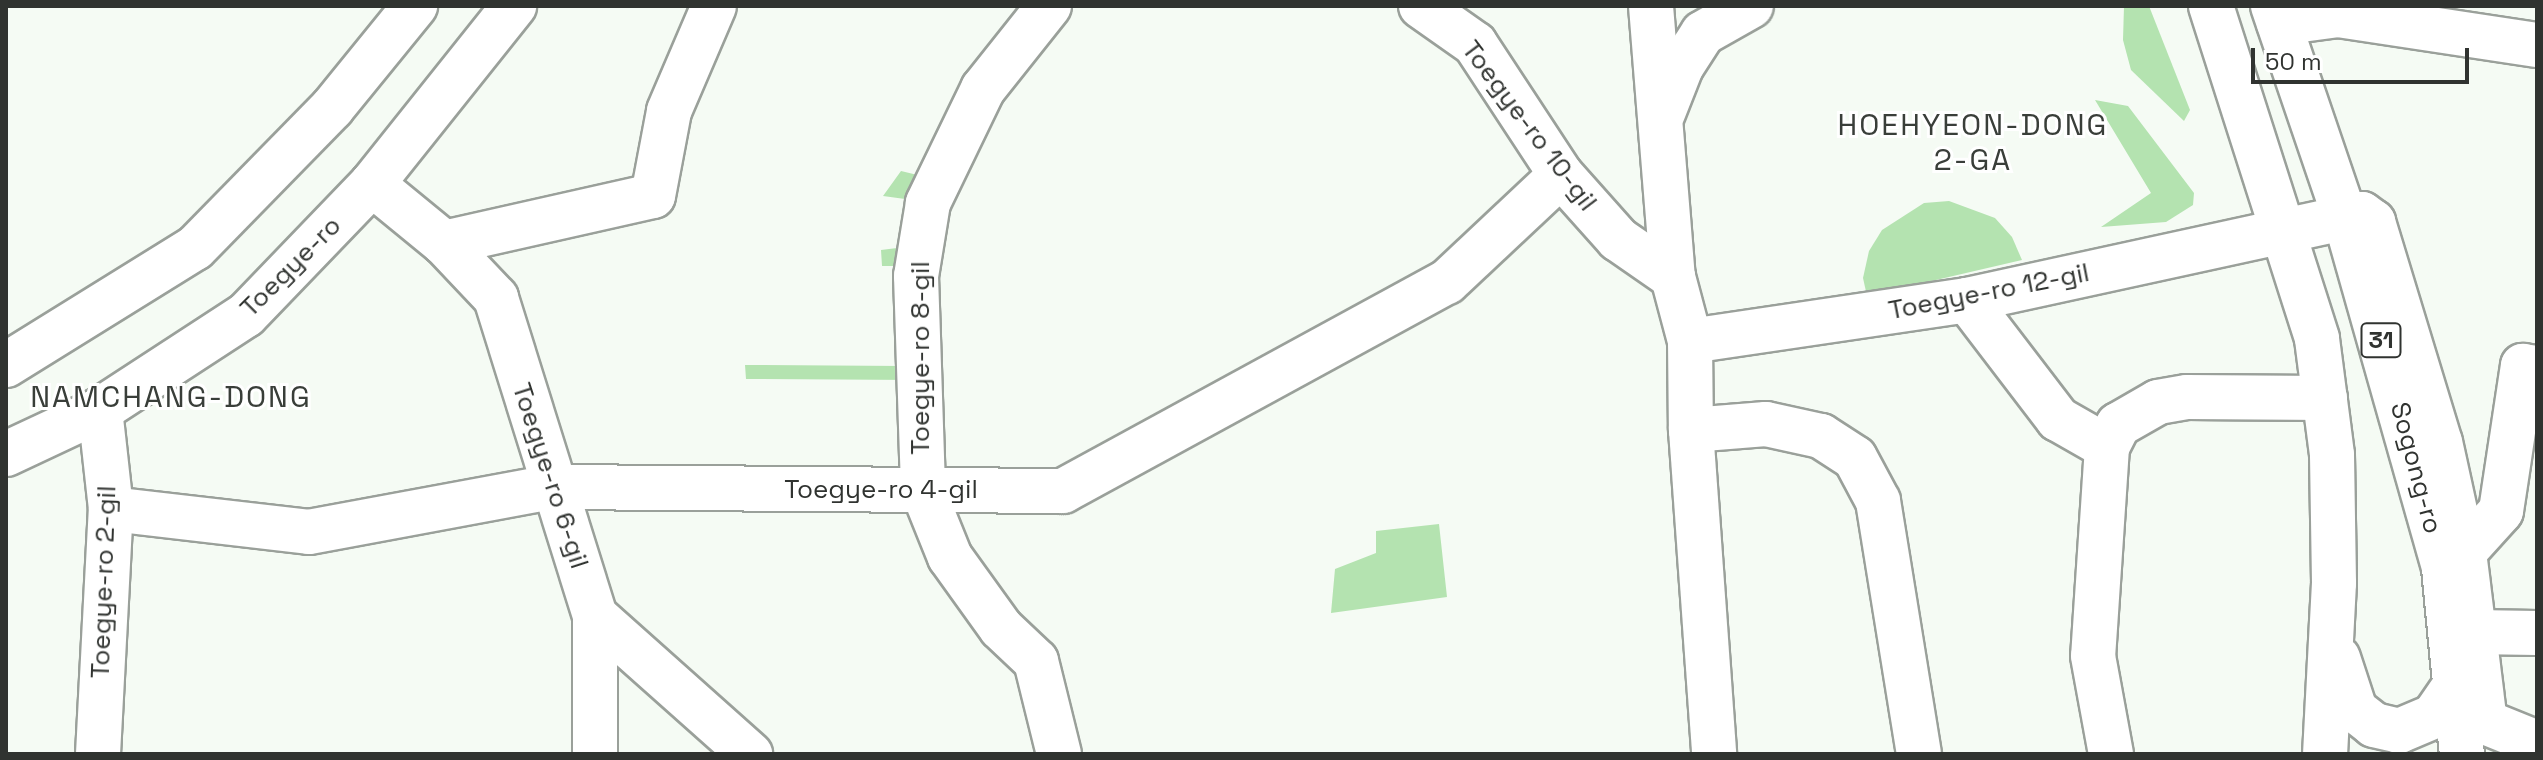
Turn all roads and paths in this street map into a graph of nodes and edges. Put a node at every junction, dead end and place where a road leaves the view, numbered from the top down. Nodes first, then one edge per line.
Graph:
1 (415, 6) edge
2 (514, 6) edge
3 (714, 6) edge
4 (1049, 6) edge
5 (1421, 6) edge
6 (1651, 6) edge
7 (2211, 6) edge
8 (1742, 7) edge
9 (2276, 15) edge
10 (2537, 45) edge
11 (1660, 122) junction
12 (1561, 175) junction
13 (372, 184) junction
14 (2344, 214) junction
15 (2285, 229) junction
16 (444, 243) junction
17 (1673, 277) junction
18 (1967, 300) junction
19 (1690, 341) junction
20 (6, 365) edge
21 (2537, 368) edge
22 (2325, 398) junction
23 (100, 410) junction
24 (1691, 430) junction
25 (2107, 447) junction
26 (6, 454) edge
27 (551, 487) junction
28 (923, 490) junction
29 (2520, 494) edge
30 (111, 509) junction
31 (2464, 552) junction
32 (595, 616) junction
33 (2474, 632) junction
34 (2537, 633) edge
35 (2332, 640) junction
36 (2458, 681) junction
37 (2537, 743) edge
38 (98, 754) edge
39 (595, 754) edge
40 (750, 754) edge
41 (1059, 754) edge
42 (1714, 754) edge
43 (1919, 754) edge
44 (2111, 754) edge
45 (2325, 754) edge
46 (2462, 754) edge

1 - 20 street
2 - 13 street, Toegye-ro
3 - 16 street
4 - 28 street, Toegye-ro 8-gil
5 - 12 street, Toegye-ro 10-gil
6 - 11 street
7 - 15 street
8 - 11 street
9 - 10 street
9 - 14 street, Sogong-ro / 31
11 - 17 street
12 - 17 street, Toegye-ro 10-gil
12 - 28 street, Toegye-ro 4-gil
13 - 16 street, Toegye-ro 6-gil
13 - 23 street, Toegye-ro
14 - 15 street, Toegye-ro 12-gil
14 - 31 street
14 - 36 street, Sogong-ro / 31
15 - 18 street, Toegye-ro 12-gil
15 - 22 street
16 - 27 street, Toegye-ro 6-gil
17 - 19 street
18 - 19 street, Toegye-ro 12-gil
18 - 25 street
19 - 24 street
21 - 29 street
22 - 25 street
22 - 35 street
23 - 26 street, Toegye-ro
23 - 30 street, Toegye-ro 2-gil
24 - 42 street
24 - 43 street
25 - 44 street
27 - 28 street, Toegye-ro 4-gil
27 - 30 street, Toegye-ro 4-gil
27 - 32 street, Toegye-ro 6-gil
28 - 41 street, Toegye-ro 8-gil
29 - 31 street
30 - 38 street, Toegye-ro 2-gil
31 - 33 street
32 - 39 street
32 - 40 street, Toegye-ro 6-gil
33 - 34 street
33 - 37 street
35 - 36 street
35 - 45 street
36 - 46 street, Sogong-ro / 31

